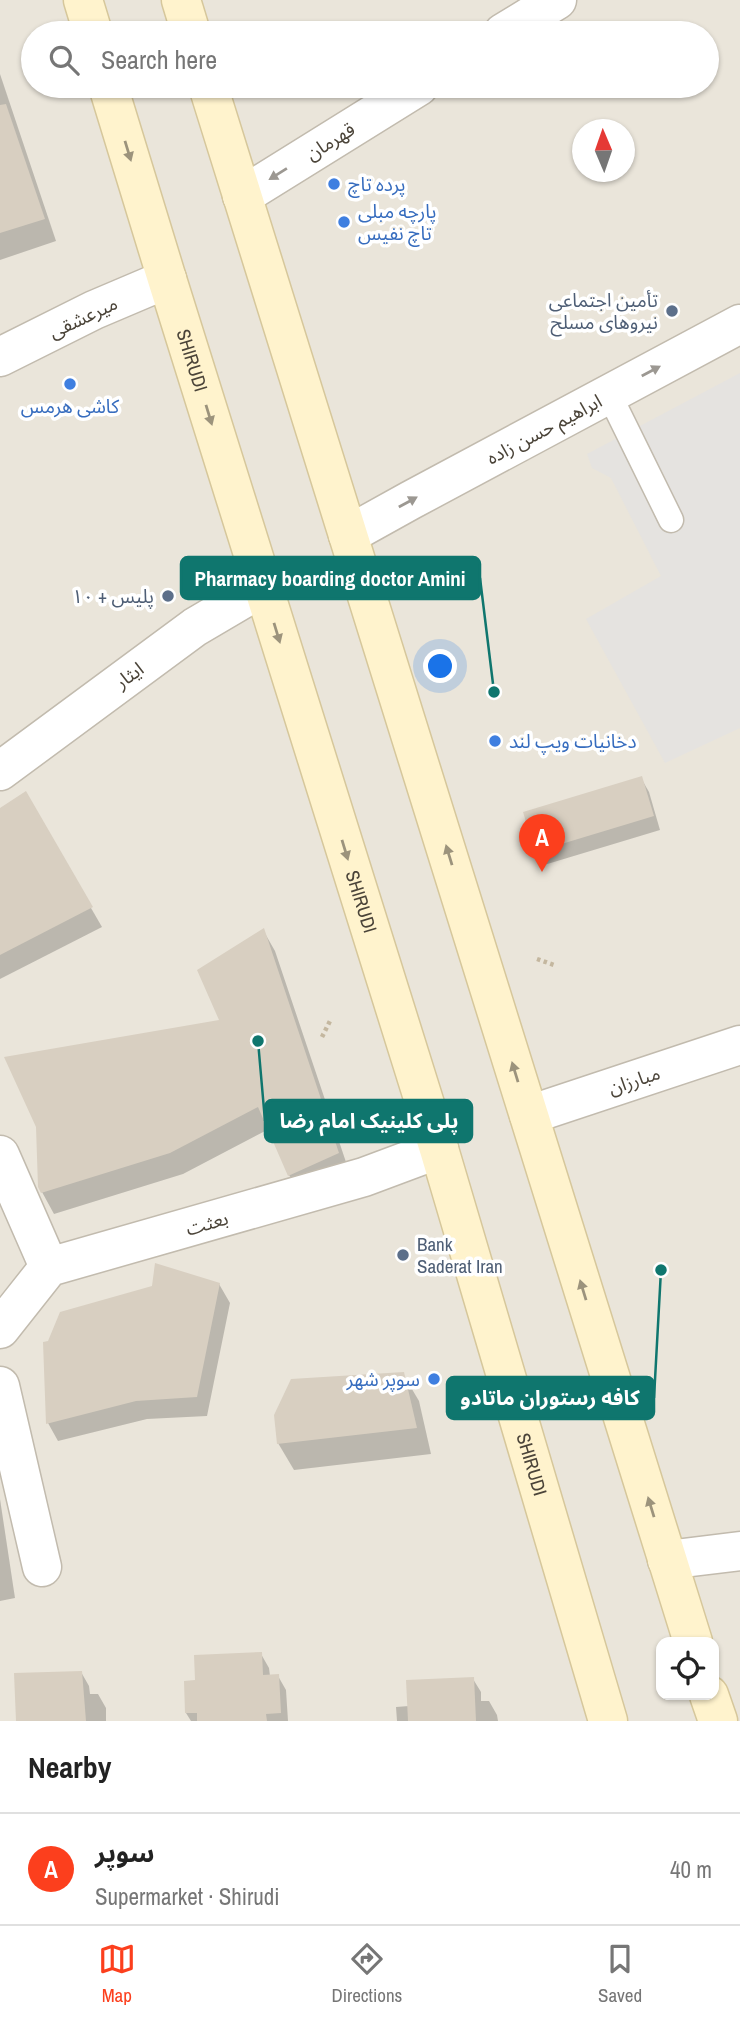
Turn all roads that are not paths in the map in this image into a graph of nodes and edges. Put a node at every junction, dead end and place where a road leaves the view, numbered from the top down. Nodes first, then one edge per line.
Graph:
1 (83, 0) edge
2 (181, 0) edge
3 (557, 0) edge
4 (89, 21) edge
5 (187, 21) edge
6 (523, 21) edge
7 (112, 98) edge
8 (212, 98) edge
9 (400, 98) edge
10 (242, 196) junction
11 (167, 279) junction
12 (740, 324) edge
13 (0, 357) edge
14 (609, 394) junction
15 (671, 520) dead end
16 (348, 535) junction
17 (263, 587) junction
18 (0, 771) edge
19 (740, 1045) edge
20 (528, 1115) junction
21 (439, 1149) junction
22 (0, 1155) edge
23 (50, 1267) junction
24 (0, 1329) edge
25 (0, 1386) edge
26 (740, 1551) edge
27 (667, 1560) junction
28 (41, 1567) dead end
29 (691, 1637) edge
30 (711, 1700) edge
31 (608, 1721) edge
32 (718, 1721) edge

1 - 4 main road
2 - 5 main road
3 - 6 street
7 -> 11 main road, SHIRUDI
8 - 10 main road
9 -> 10 street, قهرمان
10 - 16 main road
11 - 13 street, میرعشقی
11 -> 17 main road, SHIRUDI
14 -> 12 street, ابراهیم حسن زاده
14 - 15 lane
16 -> 14 street, ابراهیم حسن زاده
20 -> 16 main road
17 - 18 street, ایثار
17 -> 21 main road, SHIRUDI
19 - 20 street, مبارزان
27 -> 20 main road
21 - 23 street, بعثت
21 - 31 main road, SHIRUDI
22 - 23 street
23 - 24 street
25 - 28 street
26 - 27 street
27 - 29 main road
30 - 32 main road

